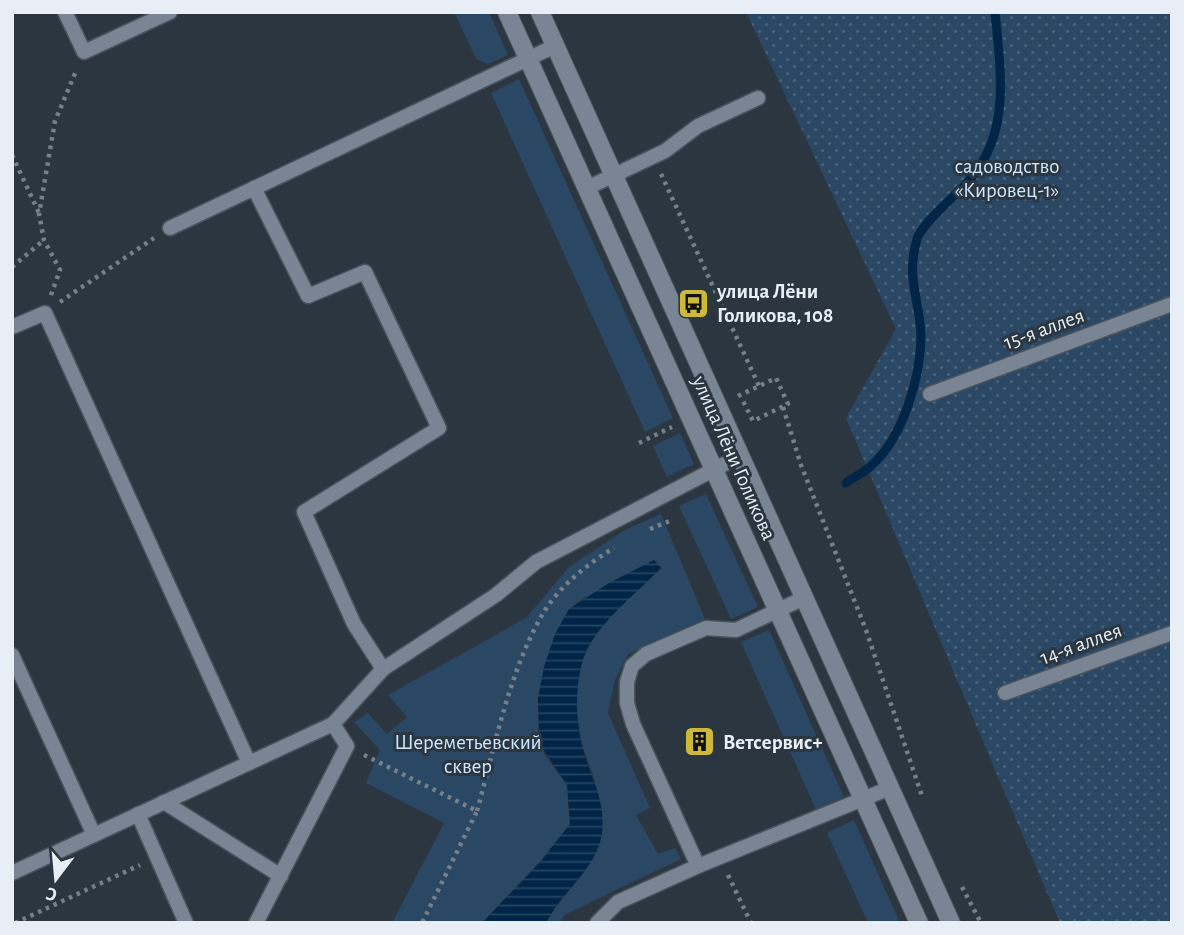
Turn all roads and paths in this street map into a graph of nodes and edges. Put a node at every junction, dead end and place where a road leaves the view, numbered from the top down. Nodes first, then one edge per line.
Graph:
1 (65, 12) edge
2 (170, 12) edge
3 (507, 12) edge
4 (540, 12) edge
5 (555, 46) junction
6 (84, 52) junction
7 (528, 59) junction
8 (758, 98) dead end
9 (12, 155) edge
10 (655, 162) dead end
11 (614, 175) junction
12 (254, 188) junction
13 (587, 188) junction
14 (39, 214) junction
15 (170, 228) dead end
16 (44, 240) junction
17 (149, 242) dead end
18 (12, 267) edge
19 (69, 296) dead end
20 (1172, 304) edge
21 (45, 313) junction
22 (12, 327) edge
23 (759, 386) junction
24 (930, 394) dead end
25 (740, 395) junction
26 (732, 399) dead end
27 (783, 407) junction
28 (676, 425) dead end
29 (639, 443) dead end
30 (740, 456) junction
31 (714, 469) junction
32 (673, 520) dead end
33 (642, 532) dead end
34 (620, 544) dead end
35 (804, 598) junction
36 (778, 611) junction
37 (1172, 634) edge
38 (12, 655) edge
39 (383, 669) junction
40 (1005, 693) dead end
41 (333, 724) junction
42 (363, 754) dead end
43 (249, 763) junction
44 (890, 788) junction
45 (864, 800) junction
46 (164, 802) junction
47 (926, 809) dead end
48 (477, 811) junction
49 (138, 814) junction
50 (94, 835) junction
51 (157, 858) junction
52 (719, 858) junction
53 (698, 866) junction
54 (12, 873) edge
55 (281, 876) junction
56 (960, 883) dead end
57 (15, 923) edge
58 (186, 923) edge
59 (256, 923) edge
60 (422, 923) edge
61 (597, 923) edge
62 (751, 923) edge
63 (919, 923) edge
64 (951, 923) edge
65 (981, 923) edge

1 - 6 lane
2 - 6 lane
3 - 7 street, улица Лёни Голикова
4 - 5 street, улица Лёни Голикова
5 - 7 lane
5 - 11 street, улица Лёни Голикова
6 - 14 path
7 - 12 lane
7 - 13 street, улица Лёни Голикова
8 - 11 lane
9 - 14 path
10 - 23 path
11 - 13 lane
11 - 30 street, улица Лёни Голикова
12 - 15 lane
12 - 39 lane
13 - 31 street, улица Лёни Голикова
14 - 16 path
16 - 18 path
16 - 21 path
17 - 19 path
20 - 24 lane, 15-я аллея
21 - 22 lane
21 - 43 lane
23 - 25 path
23 - 27 path
25 - 26 path
25 - 27 path
27 - 47 path
28 - 29 path
30 - 31 lane
30 - 35 street, улица Лёни Голикова
31 - 36 street, улица Лёни Голикова
31 - 39 lane
32 - 33 path
34 - 48 path
35 - 36 lane
35 - 44 street, улица Лёни Голикова
36 - 45 street, улица Лёни Голикова
36 - 53 lane
37 - 40 lane, 14-я аллея
38 - 50 lane
39 - 41 lane
41 - 43 lane
41 - 55 lane
42 - 48 path
43 - 46 lane
44 - 45 lane
44 - 64 street, улица Лёни Голикова
45 - 52 lane
45 - 63 street, улица Лёни Голикова
46 - 49 lane
46 - 55 lane
48 - 60 path
49 - 50 lane
49 - 51 lane
50 - 54 lane
51 - 57 path
51 - 58 lane
52 - 53 lane
52 - 62 path
53 - 61 lane
55 - 59 lane
56 - 65 path

